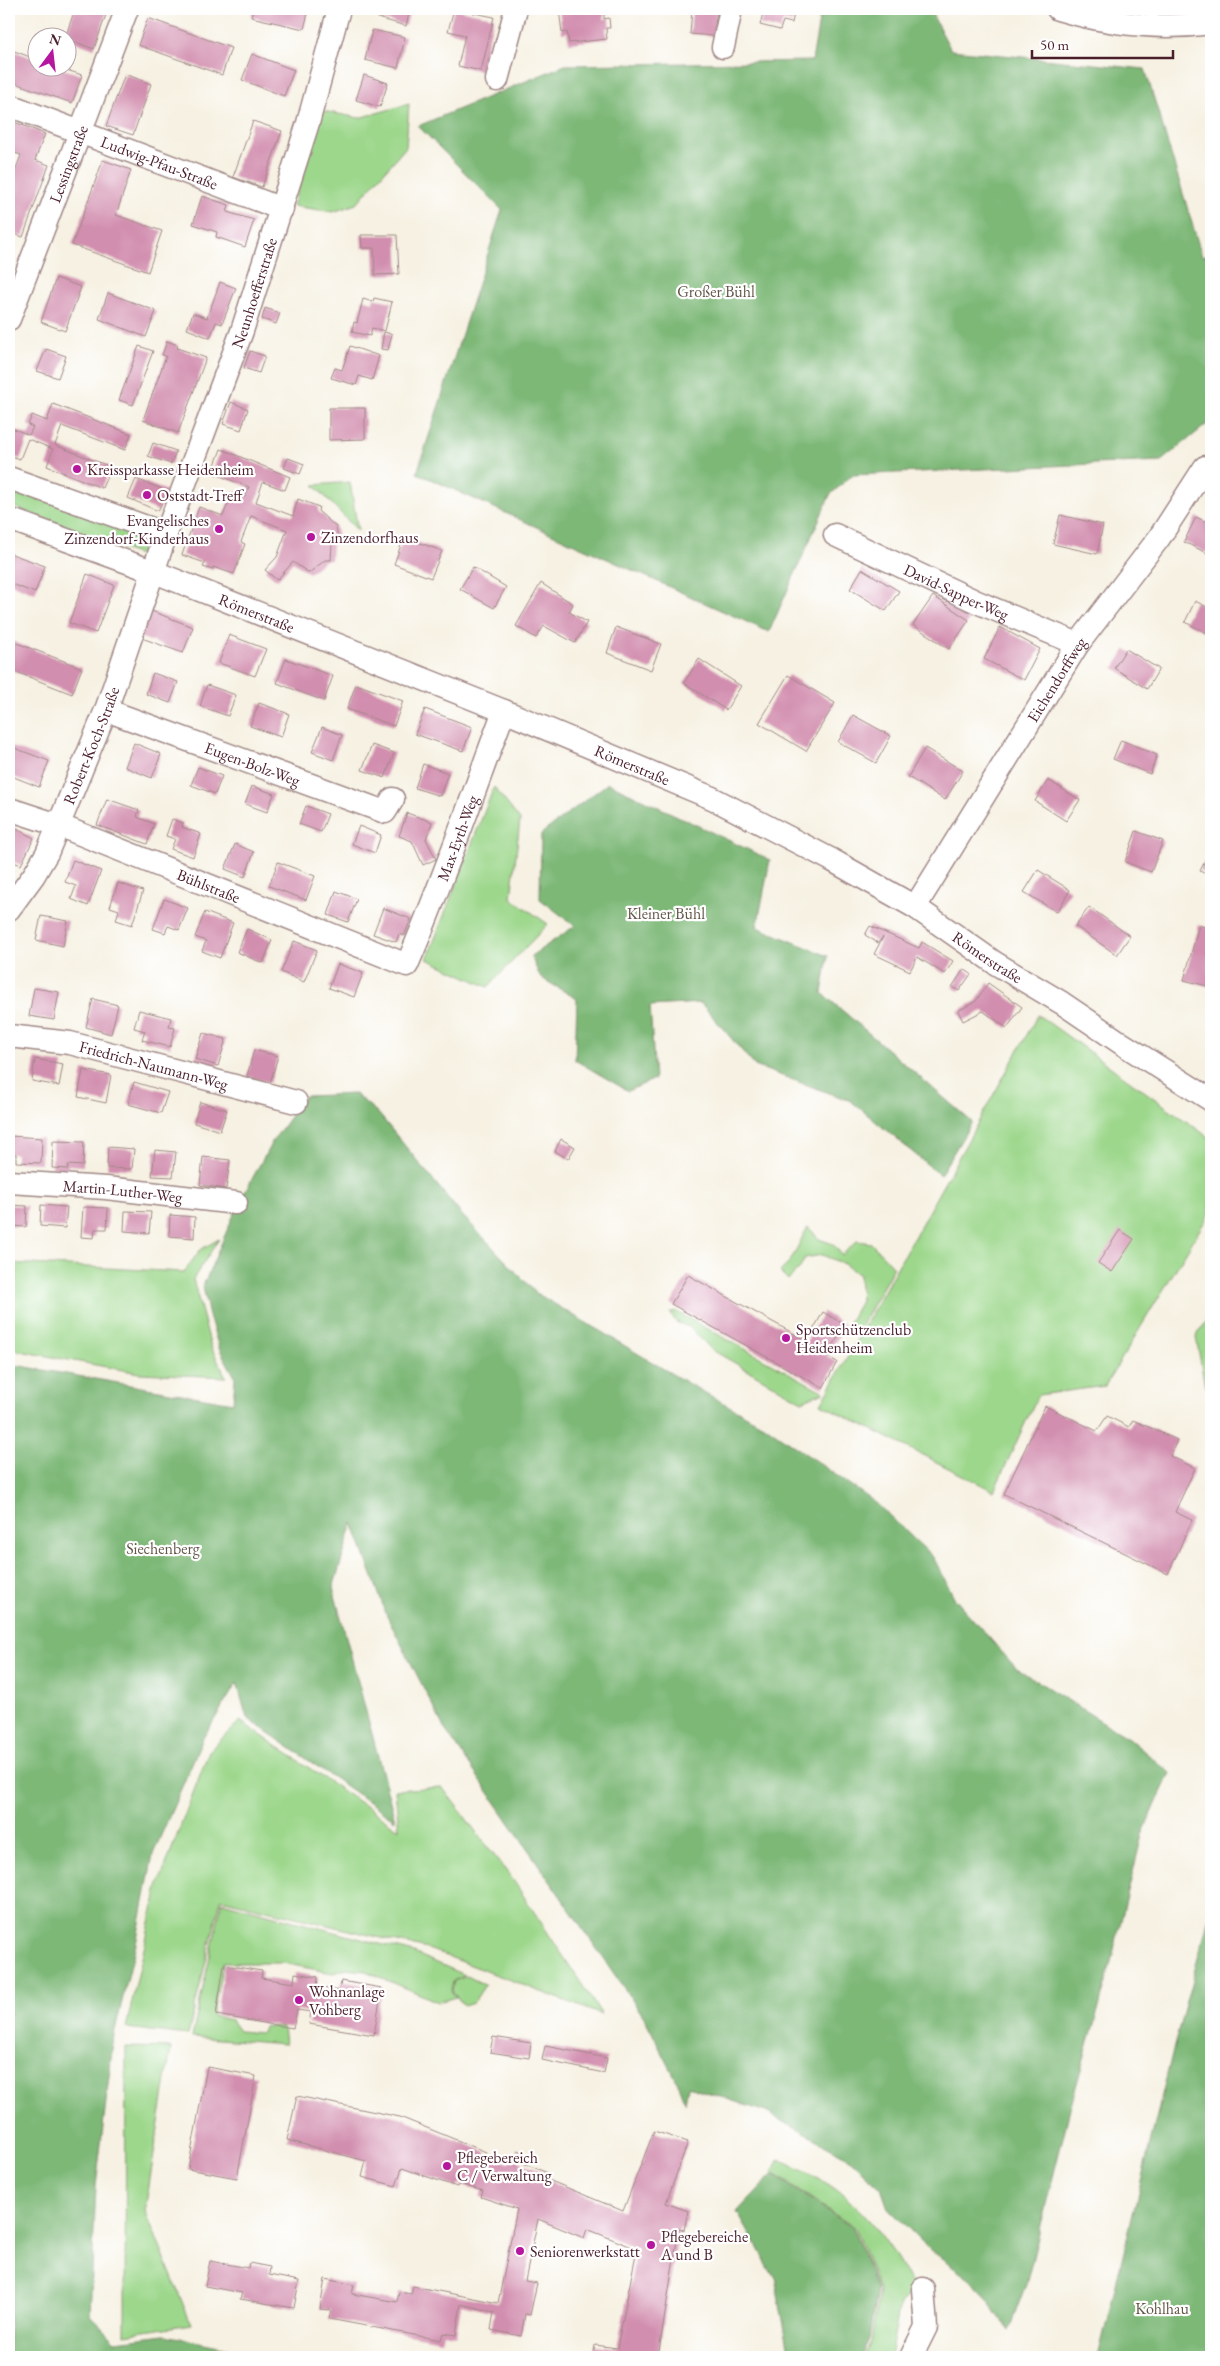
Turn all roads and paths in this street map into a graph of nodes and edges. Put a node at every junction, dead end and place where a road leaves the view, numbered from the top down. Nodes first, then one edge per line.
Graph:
1 (127, 9) edge
2 (339, 9) edge
3 (516, 9) edge
4 (731, 9) edge
5 (1058, 9) edge
6 (1211, 23) edge
7 (723, 47) dead end
8 (497, 80) dead end
9 (9, 105) edge
10 (79, 132) junction
11 (282, 209) junction
12 (9, 319) edge
13 (1211, 470) edge
14 (9, 478) edge
15 (9, 519) edge
16 (166, 534) junction
17 (835, 535) dead end
18 (152, 571) junction
19 (1078, 644) junction
20 (106, 710) junction
21 (504, 711) junction
22 (393, 799) dead end
23 (9, 809) edge
24 (58, 825) junction
25 (915, 907) junction
26 (9, 909) edge
27 (407, 965) joint
28 (9, 1036) edge
29 (1211, 1100) edge
30 (296, 1102) dead end
31 (9, 1182) edge
32 (236, 1203) dead end
33 (923, 2289) dead end
34 (911, 2357) edge

1 - 10 street, Lessingstraße
2 - 11 street, Neunhoefferstraße
3 - 8 street
4 - 7 street
5 - 6 street
9 - 10 street, Ludwig-Pfau-Straße
10 - 11 street, Ludwig-Pfau-Straße
10 - 12 street, Lessingstraße
11 - 16 street, Neunhoefferstraße
13 - 19 street, Eichendorffweg
14 - 16 street
15 - 18 street, Römerstraße
16 - 18 street, Neunhoefferstraße
17 - 19 street, David-Sapper-Weg
18 - 20 street, Robert-Koch-Straße
18 - 21 street, Römerstraße
19 - 25 street, Eichendorffweg
20 - 22 street, Eugen-Bolz-Weg
20 - 24 street, Robert-Koch-Straße
21 - 25 street, Römerstraße
21 - 27 street, Max-Eyth-Weg
23 - 24 street, Bühlstraße
24 - 26 street, Robert-Koch-Straße
24 - 27 street, Bühlstraße
25 - 29 street, Römerstraße
28 - 30 street, Friedrich-Naumann-Weg
31 - 32 street, Martin-Luther-Weg
33 - 34 street

